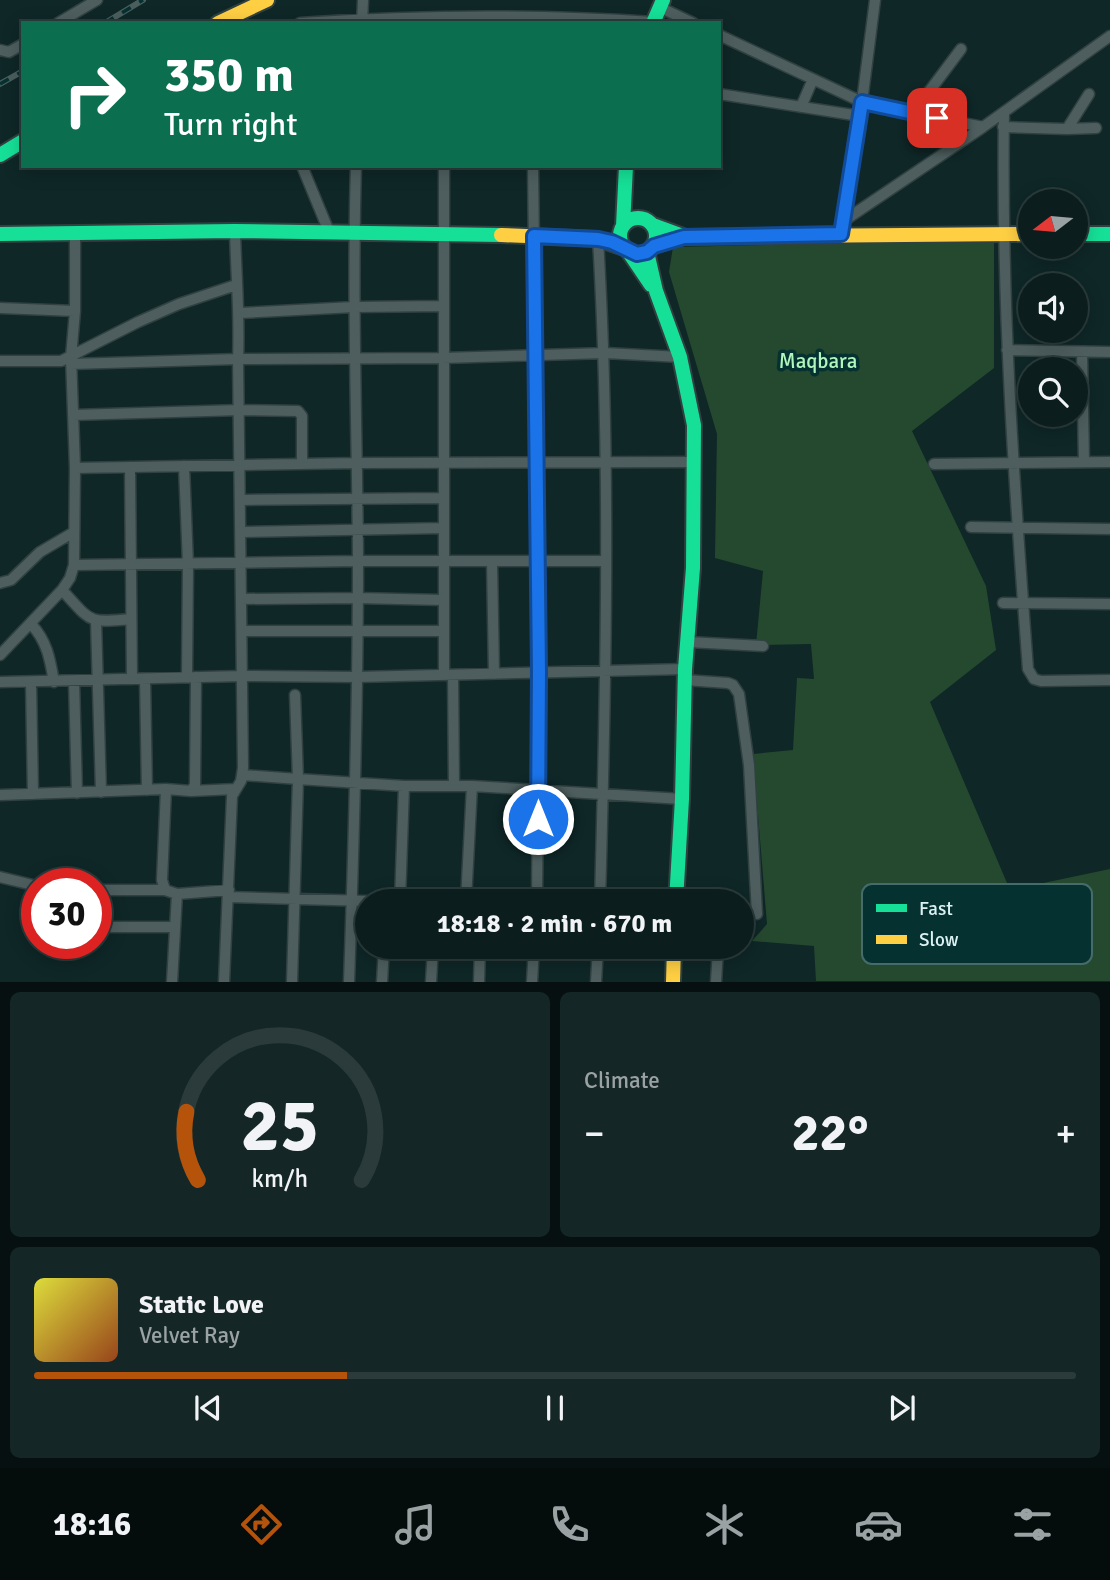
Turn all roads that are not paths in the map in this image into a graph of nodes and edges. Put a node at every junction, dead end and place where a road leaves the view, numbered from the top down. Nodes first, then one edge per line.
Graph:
1 (97, 0) edge
2 (267, 0) edge
3 (363, 0) edge
4 (875, 0) edge
5 (661, 4) edge
6 (237, 19) edge
7 (445, 20) edge
8 (532, 20) edge
9 (61, 21) edge
10 (362, 21) edge
11 (572, 21) edge
12 (654, 21) edge
13 (689, 21) edge
14 (721, 36) edge
15 (1110, 36) edge
16 (21, 45) edge
17 (961, 49) dead end
18 (3, 53) edge
19 (813, 79) junction
20 (721, 94) edge
21 (1089, 94) dead end
22 (862, 102) junction
23 (801, 107) junction
24 (913, 113) junction
25 (1004, 113) junction
26 (860, 116) junction
27 (983, 127) junction
28 (1003, 127) junction
29 (1096, 128) dead end
30 (1067, 129) junction
31 (21, 142) edge
32 (0, 155) edge
33 (303, 168) edge
34 (356, 168) edge
35 (444, 168) edge
36 (533, 168) edge
37 (626, 168) edge
38 (624, 187) junction
39 (639, 218) junction
40 (653, 225) junction
41 (622, 228) junction
42 (841, 228) junction
43 (236, 231) junction
44 (0, 234) edge
45 (330, 234) junction
46 (354, 234) junction
47 (1003, 234) junction
48 (1018, 234) edge
49 (1088, 234) edge
50 (1110, 234) edge
51 (75, 235) junction
52 (444, 235) junction
53 (534, 236) junction
54 (684, 237) junction
55 (598, 239) junction
56 (626, 249) junction
57 (650, 249) junction
58 (236, 285) junction
59 (656, 291) junction
60 (442, 306) junction
61 (354, 307) junction
62 (0, 308) edge
63 (75, 311) junction
64 (240, 313) junction
65 (1007, 351) junction
66 (1083, 352) junction
67 (1110, 352) edge
68 (605, 353) junction
69 (534, 355) junction
70 (680, 357) junction
71 (357, 358) junction
72 (443, 358) junction
73 (238, 359) junction
74 (71, 360) junction
75 (0, 361) edge
76 (240, 410) junction
77 (73, 415) junction
78 (606, 461) junction
79 (536, 462) junction
80 (695, 462) junction
81 (1084, 462) junction
82 (1110, 462) edge
83 (357, 463) junction
84 (443, 463) junction
85 (1014, 463) junction
86 (302, 464) junction
87 (934, 464) dead end
88 (241, 465) junction
89 (184, 466) junction
90 (130, 467) junction
91 (75, 468) junction
92 (443, 498) junction
93 (357, 499) junction
94 (241, 500) junction
95 (971, 527) dead end
96 (443, 528) junction
97 (1017, 529) junction
98 (1110, 529) edge
99 (357, 530) junction
100 (74, 532) junction
101 (242, 532) junction
102 (358, 561) junction
103 (443, 561) junction
104 (537, 561) junction
105 (605, 561) junction
106 (492, 562) junction
107 (188, 564) junction
108 (242, 564) junction
109 (74, 565) junction
110 (131, 566) junction
111 (0, 583) edge
112 (62, 590) junction
113 (357, 598) junction
114 (242, 600) junction
115 (443, 600) junction
116 (1003, 603) dead end
117 (1023, 603) junction
118 (1110, 604) edge
119 (131, 619) junction
120 (96, 621) junction
121 (31, 624) junction
122 (356, 630) junction
123 (242, 631) junction
124 (444, 631) junction
125 (688, 642) junction
126 (763, 646) dead end
127 (0, 655) edge
128 (607, 671) junction
129 (539, 672) junction
130 (494, 674) junction
131 (449, 675) junction
132 (685, 675) junction
133 (242, 676) junction
134 (191, 677) junction
135 (357, 677) junction
136 (145, 678) junction
137 (132, 679) junction
138 (97, 680) junction
139 (1110, 680) edge
140 (74, 681) junction
141 (0, 682) edge
142 (31, 682) junction
143 (54, 682) junction
144 (295, 695) dead end
145 (243, 775) junction
146 (298, 779) junction
147 (355, 784) junction
148 (404, 786) junction
149 (454, 786) junction
150 (472, 786) junction
151 (166, 789) junction
152 (235, 789) junction
153 (147, 790) junction
154 (191, 791) junction
155 (538, 791) junction
156 (101, 792) junction
157 (77, 793) junction
158 (33, 794) junction
159 (603, 794) junction
160 (0, 795) edge
161 (682, 799) junction
162 (0, 877) edge
163 (21, 882) edge
164 (400, 889) edge
165 (468, 889) edge
166 (537, 889) edge
167 (600, 889) edge
168 (677, 889) edge
169 (112, 890) edge
170 (165, 890) junction
171 (228, 893) junction
172 (177, 894) junction
173 (294, 899) junction
174 (352, 901) junction
175 (757, 914) dead end
176 (112, 927) edge
177 (175, 927) junction
178 (383, 959) edge
179 (432, 959) edge
180 (480, 959) edge
181 (533, 959) edge
182 (597, 959) edge
183 (674, 959) edge
184 (717, 959) edge
185 (172, 982) edge
186 (224, 982) edge
187 (292, 982) edge
188 (349, 982) edge
189 (382, 982) edge
190 (431, 982) edge
191 (479, 982) edge
192 (532, 982) edge
193 (596, 982) edge
194 (673, 982) edge
195 (716, 982) edge

1 - 9 street
2 - 6 main road
3 - 10 street
4 - 22 street
5 - 12 main road
5 - 13 street
7 - 8 street
7 - 10 street
8 - 11 street
14 - 19 street
15 - 25 street
16 - 18 street
17 - 24 street
19 - 22 street
19 - 23 street
20 - 23 street
21 - 30 street
22 - 24 street
22 - 26 street
23 - 26 street
24 - 27 street
25 - 27 street
25 - 28 street
26 - 42 street
27 - 42 street
28 - 30 street
28 - 47 street
29 - 30 street
31 - 32 main road
33 - 45 street
34 - 46 street
35 - 52 street
36 - 53 street
37 - 38 main road
38 - 39 main road
38 - 41 main road
39 - 40 main road
39 - 41 main road
40 - 54 main road
40 - 57 main road
41 - 55 main road
41 - 56 main road
42 - 47 main road
42 - 54 main road
43 - 45 main road
43 - 51 main road
43 - 58 street
44 - 51 main road
45 - 46 main road
46 - 52 main road
46 - 61 street
47 - 48 main road
47 - 65 street
49 - 50 main road
51 - 63 street
52 - 53 main road
52 - 60 street
53 - 55 main road
53 - 69 street
54 - 57 main road
55 - 56 main road
55 - 68 street
56 - 57 main road
56 - 59 main road
57 - 59 main road
58 - 64 street
58 - 74 street
59 - 70 main road
60 - 61 street
60 - 72 street
61 - 64 street
61 - 71 street
62 - 63 street
63 - 74 street
64 - 73 street
65 - 66 street
65 - 85 street
66 - 67 street
66 - 81 street
68 - 69 street
68 - 70 street
68 - 78 street
69 - 72 street
69 - 79 street
70 - 80 main road
71 - 72 street
71 - 73 street
71 - 83 street
72 - 84 street
73 - 74 street
73 - 76 street
74 - 75 street
74 - 77 street
76 - 77 street
76 - 86 street
76 - 88 street
77 - 91 street
78 - 79 street
78 - 80 street
78 - 105 street
79 - 84 street
79 - 104 street
80 - 125 main road
81 - 82 street
81 - 85 street
83 - 84 street
83 - 86 street
83 - 93 street
84 - 92 street
85 - 87 street
85 - 97 street
86 - 88 street
88 - 89 street
88 - 94 street
89 - 90 street
89 - 107 street
90 - 91 street
90 - 110 street
91 - 100 street
92 - 93 street
92 - 96 street
93 - 94 street
93 - 99 street
94 - 101 street
95 - 97 street
96 - 99 street
96 - 103 street
97 - 98 street
97 - 117 street
99 - 101 street
99 - 102 street
100 - 109 street
100 - 111 street
101 - 108 street
102 - 103 street
102 - 108 street
102 - 113 street
103 - 106 street
103 - 115 street
104 - 105 street
104 - 106 street
104 - 129 street
105 - 128 street
106 - 130 street
107 - 108 street
107 - 110 street
107 - 134 street
108 - 114 street
109 - 110 street
109 - 112 street
110 - 119 street
112 - 120 street
112 - 121 street
113 - 114 street
113 - 115 street
113 - 122 street
114 - 123 street
115 - 124 street
116 - 117 street
117 - 118 street
117 - 139 street
119 - 120 street
119 - 137 street
120 - 138 street
121 - 127 street
121 - 143 street
122 - 123 street
122 - 124 street
122 - 135 street
123 - 133 street
124 - 131 street
125 - 126 street
125 - 132 main road
128 - 129 street
128 - 132 street
128 - 159 street
129 - 130 street
129 - 155 street
130 - 131 street
131 - 135 street
131 - 149 street
132 - 161 main road
132 - 175 street
133 - 134 street
133 - 135 street
133 - 145 street
134 - 136 street
134 - 154 street
135 - 147 street
136 - 137 street
136 - 153 street
137 - 138 street
138 - 140 street
138 - 156 street
140 - 143 street
140 - 157 street
141 - 142 street
142 - 143 street
142 - 158 street
144 - 146 street
145 - 146 street
145 - 152 street
146 - 147 street
146 - 173 street
147 - 148 street
147 - 174 street
148 - 149 street
148 - 164 street
149 - 150 street
150 - 155 street
150 - 165 street
151 - 153 street
151 - 154 street
151 - 170 street
152 - 154 street
152 - 171 street
153 - 156 street
155 - 159 street
155 - 166 street
156 - 157 street
157 - 158 street
158 - 160 street
159 - 161 street
159 - 167 street
161 - 168 main road
162 - 163 street
169 - 170 street
170 - 172 street
171 - 172 street
171 - 173 street
171 - 186 street
172 - 177 street
173 - 174 street
173 - 187 street
174 - 188 street
176 - 177 street
177 - 185 street
178 - 189 street
179 - 190 street
180 - 191 street
181 - 192 street
182 - 193 street
183 - 194 main road
184 - 195 street

